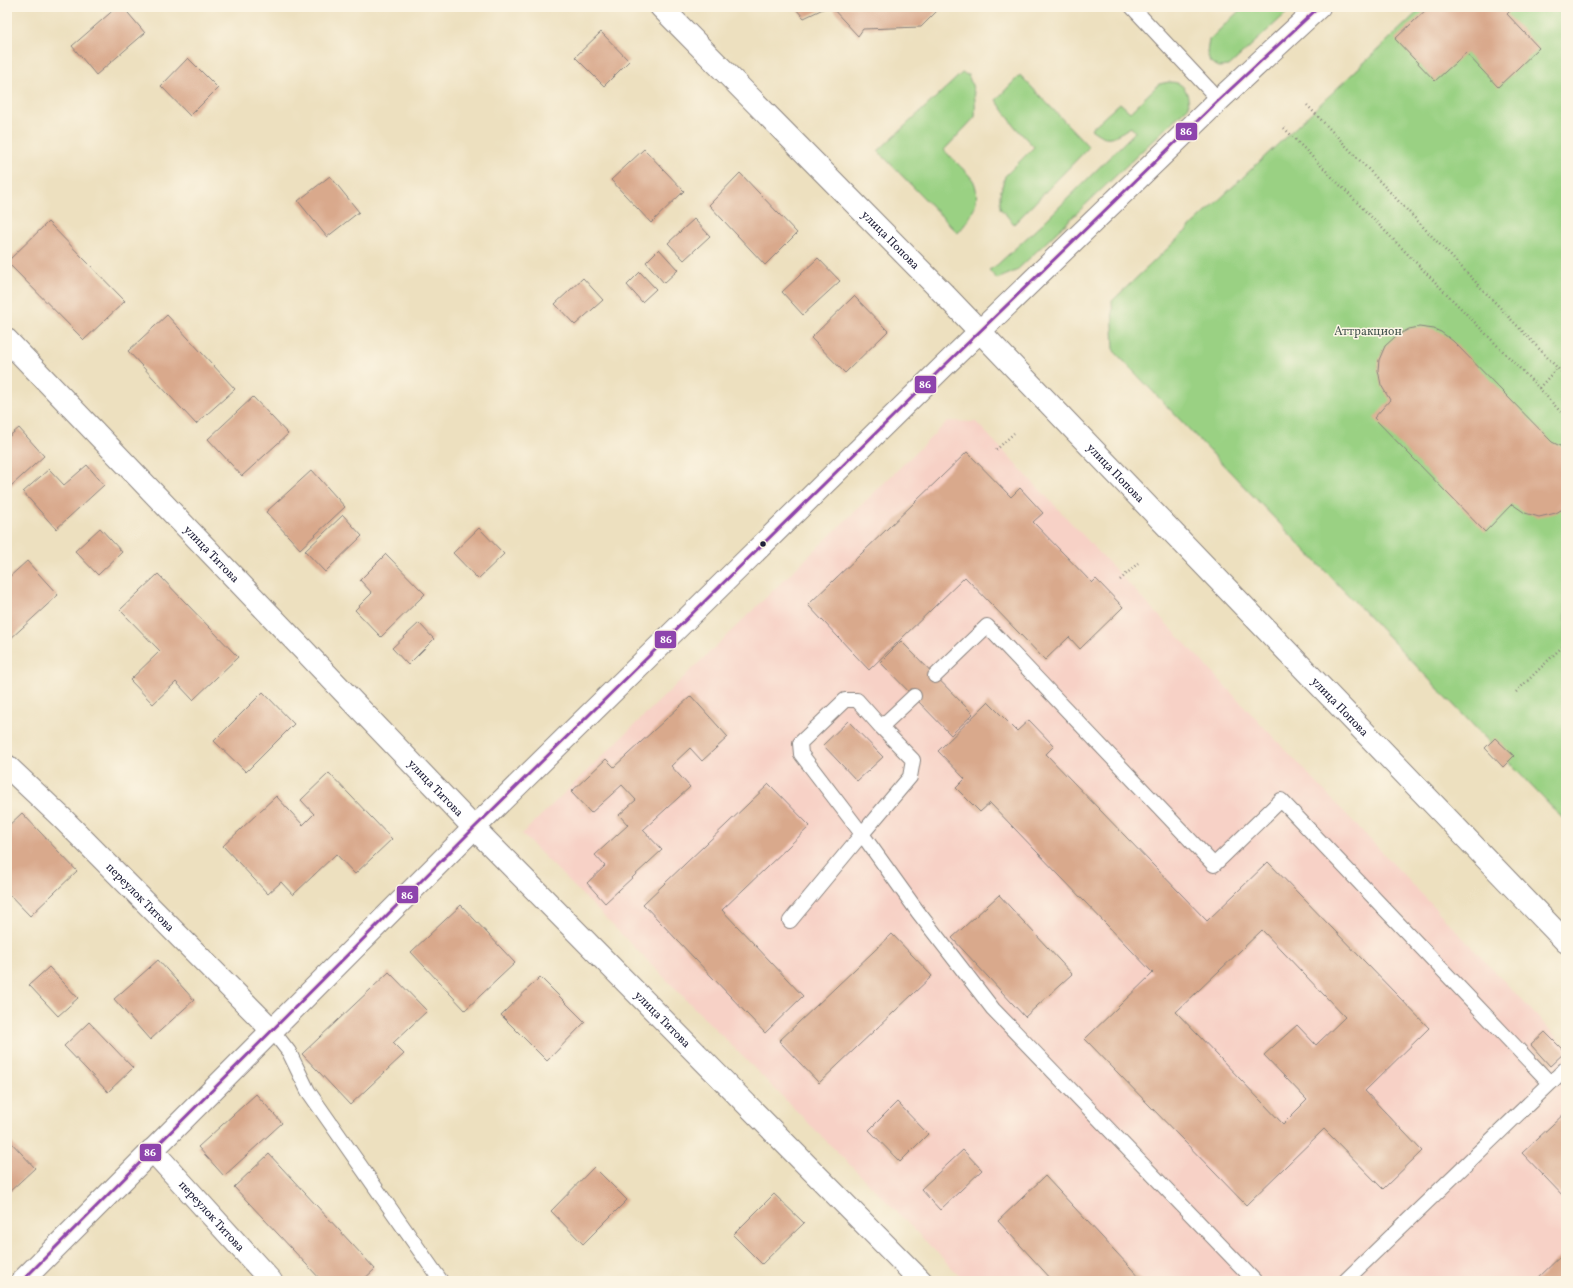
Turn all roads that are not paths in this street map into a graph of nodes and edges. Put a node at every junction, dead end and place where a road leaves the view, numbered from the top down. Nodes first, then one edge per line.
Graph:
1 (661, 7) edge
2 (1132, 7) edge
3 (1318, 7) edge
4 (1219, 100) junction
5 (980, 332) junction
6 (7, 340) edge
7 (935, 676) dead end
8 (914, 696) dead end
9 (881, 727) junction
10 (7, 766) edge
11 (474, 828) junction
12 (862, 834) junction
13 (790, 921) dead end
14 (1566, 942) edge
15 (272, 1030) junction
16 (1566, 1068) edge
17 (1550, 1083) junction
18 (152, 1150) junction
19 (22, 1281) edge
20 (271, 1281) edge
21 (441, 1281) edge
22 (921, 1281) edge
23 (1255, 1281) edge
24 (1345, 1281) edge

1 - 5 street, улица Попова
2 - 4 lane
3 - 4 street
4 - 5 street
5 - 11 street
5 - 14 street, улица Попова
6 - 11 street, улица Титова
7 - 17 lane
8 - 9 lane
9 - 12 lane
9 - 12 lane
10 - 15 street, переулок Титова
11 - 15 street
11 - 22 street, улица Титова
12 - 13 lane
12 - 23 lane
15 - 18 street
15 - 21 lane
16 - 17 lane
17 - 24 lane
18 - 19 street
18 - 20 street, переулок Титова

